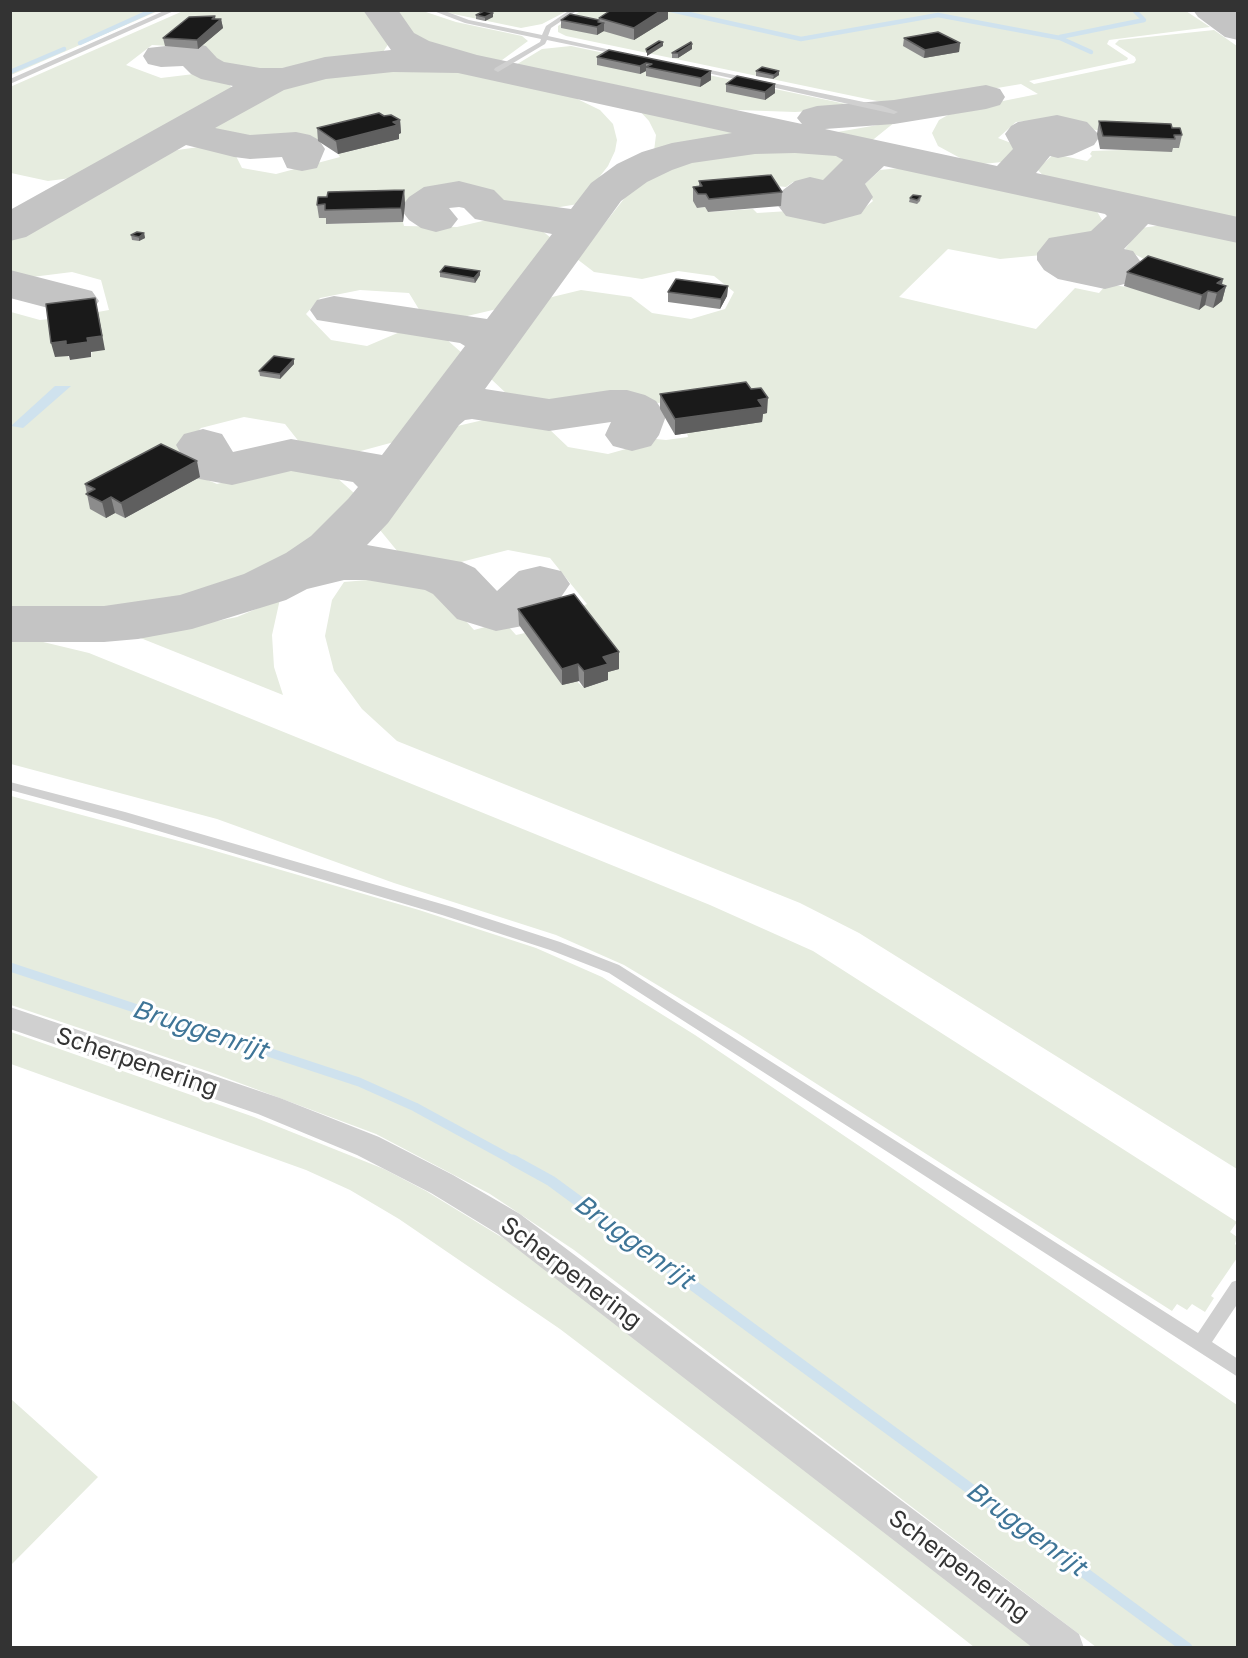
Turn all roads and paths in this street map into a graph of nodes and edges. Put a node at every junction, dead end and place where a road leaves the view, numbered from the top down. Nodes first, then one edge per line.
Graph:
1 (173, 10) edge
2 (434, 10) edge
3 (575, 10) edge
4 (545, 37) junction
5 (638, 57) edge
6 (685, 67) edge
7 (498, 70) dead end
8 (10, 82) edge
9 (894, 112) dead end
10 (10, 786) edge
11 (10, 1018) edge
12 (1238, 1287) edge
13 (1200, 1345) junction
14 (1238, 1369) edge
15 (1065, 1647) edge

1 - 8 lane
2 - 4 lane
3 - 4 lane
4 - 5 lane
4 - 7 lane
6 - 9 lane
10 - 13 lane
11 - 15 street, Scherpenering
12 - 13 lane
13 - 14 lane

